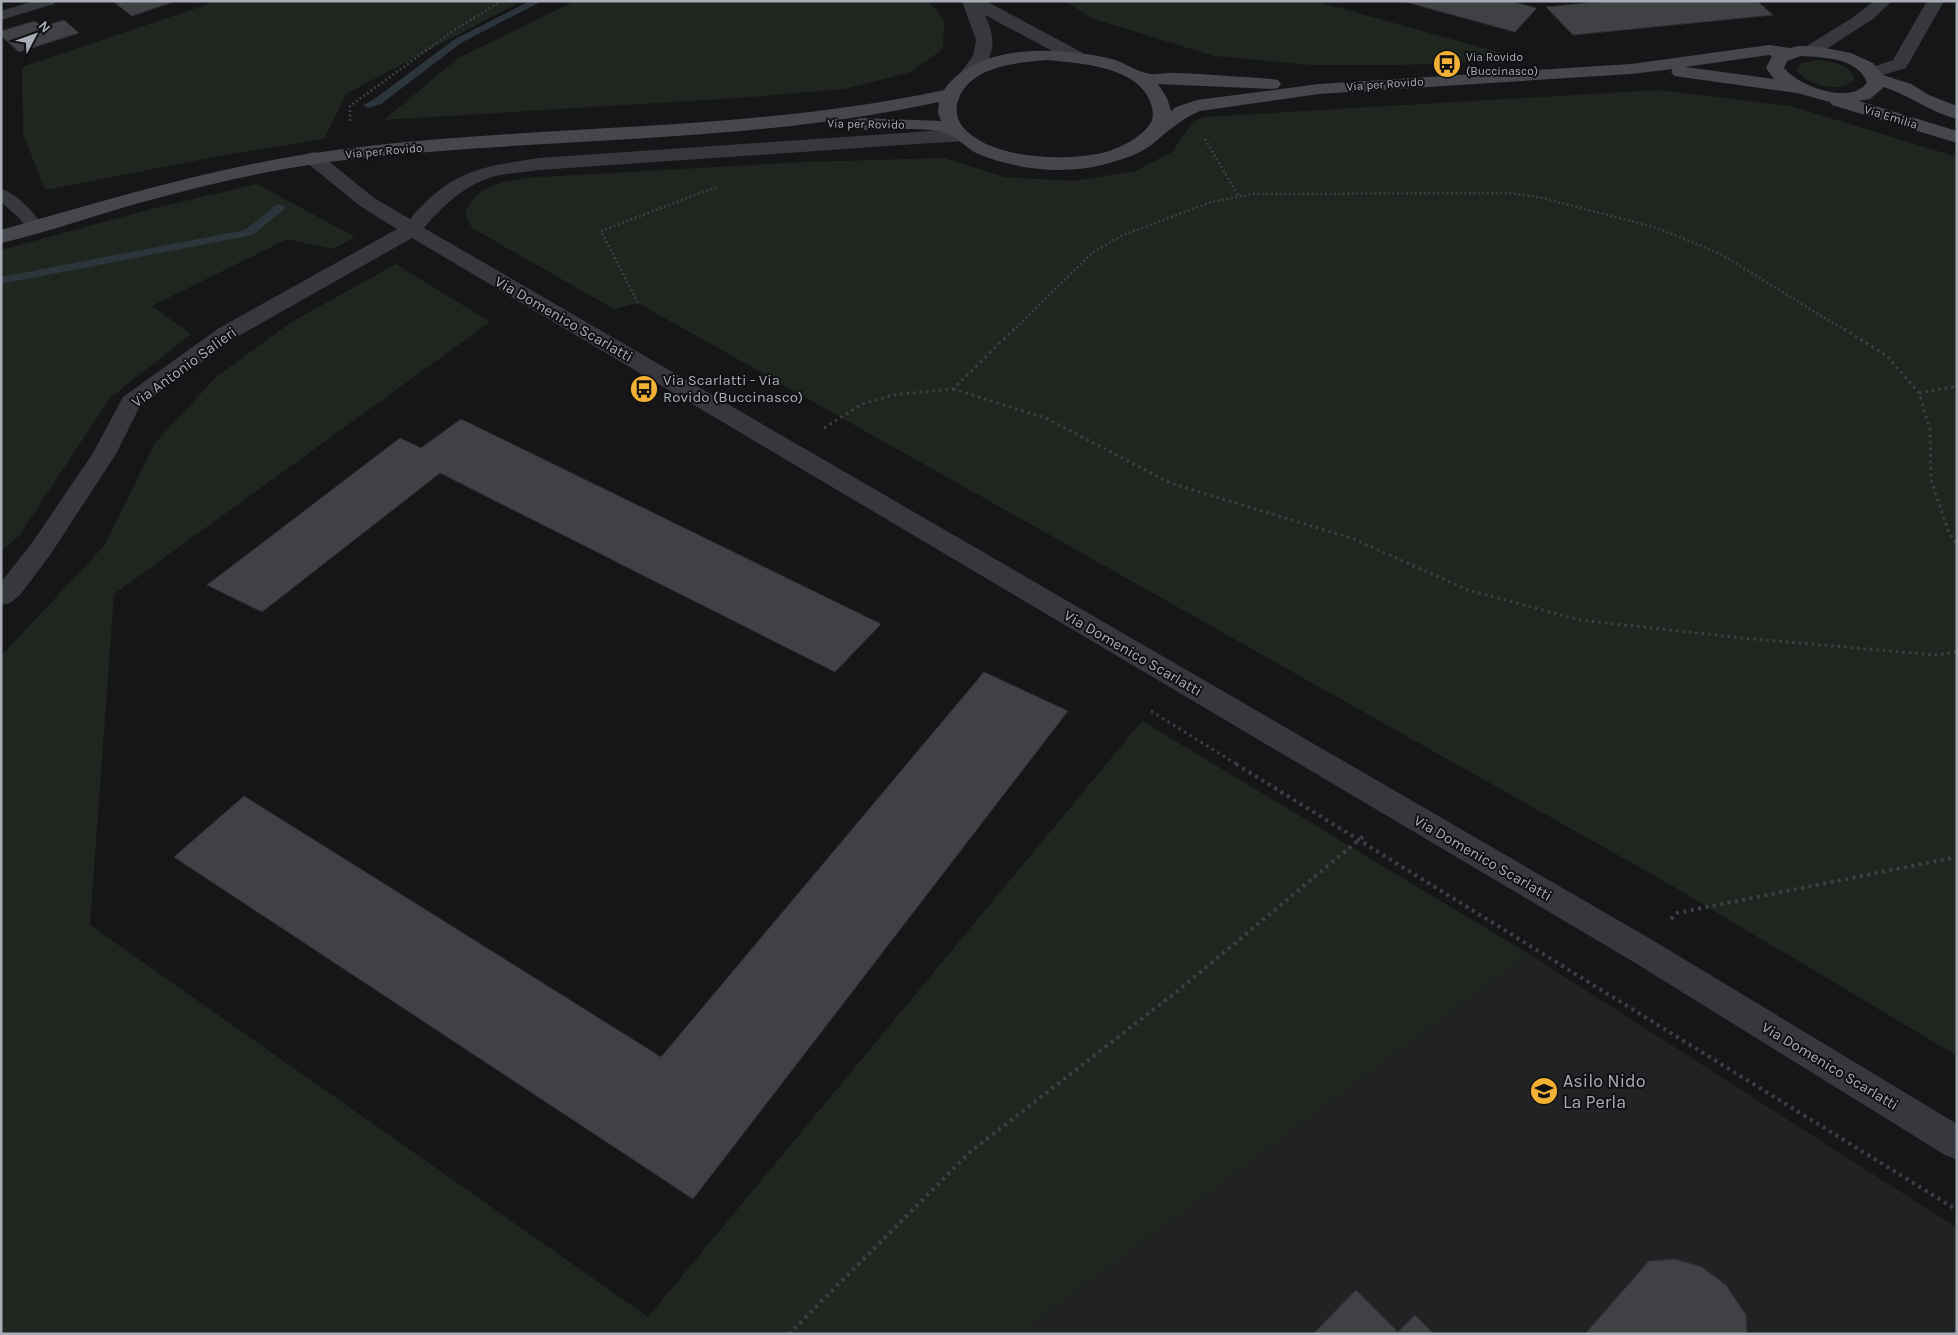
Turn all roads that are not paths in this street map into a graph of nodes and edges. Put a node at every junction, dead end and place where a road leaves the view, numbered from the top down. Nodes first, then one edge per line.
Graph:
1 (50, 1) edge
2 (972, 1) edge
3 (1884, 1) edge
4 (1936, 1) edge
5 (1, 16) edge
6 (1812, 51) junction
7 (1788, 53) junction
8 (1077, 57) junction
9 (1900, 64) junction
10 (1631, 69) junction
11 (967, 76) junction
12 (1875, 76) junction
13 (1142, 79) junction
14 (1797, 88) junction
15 (1905, 88) junction
16 (1319, 89) junction
17 (950, 94) junction
18 (1826, 97) junction
19 (1957, 113) edge
20 (777, 122) junction
21 (959, 133) junction
22 (1152, 135) junction
23 (1957, 137) edge
24 (313, 158) junction
25 (1, 194) edge
26 (36, 227) junction
27 (412, 229) junction
28 (1, 237) edge
29 (1, 596) edge
30 (1957, 1143) edge

1 - 5 lane
2 - 8 street
2 - 11 street
3 - 6 street
4 - 9 street
6 - 7 street, Via per Rovido
6 - 12 street, Via Emilia
7 - 10 street, Via per Rovido
7 - 14 street
8 - 11 street
8 - 13 street
9 - 12 street
9 - 15 street
10 - 14 street, Via per Rovido
10 - 16 street, Via per Rovido
11 - 17 street
12 - 15 street, Via Emilia
12 - 18 street
13 - 16 street, Via per Rovido
13 - 22 street
14 - 18 street, Via Emilia
15 - 19 street, Via Emilia
16 - 22 street, Via per Rovido
17 - 20 street, Via per Rovido
17 - 21 street
18 - 23 street, Via Emilia
20 - 21 street, Via per Rovido
20 - 24 street, Via per Rovido
21 - 22 street, Via per Rovido
21 - 27 street, Via Antonio Salieri
24 - 26 street, Via per Rovido
24 - 27 street, Via Domenico Scarlatti
25 - 26 lane
26 - 28 street, Via per Rovido
27 - 29 street, Via Antonio Salieri
27 - 30 street, Via Domenico Scarlatti

